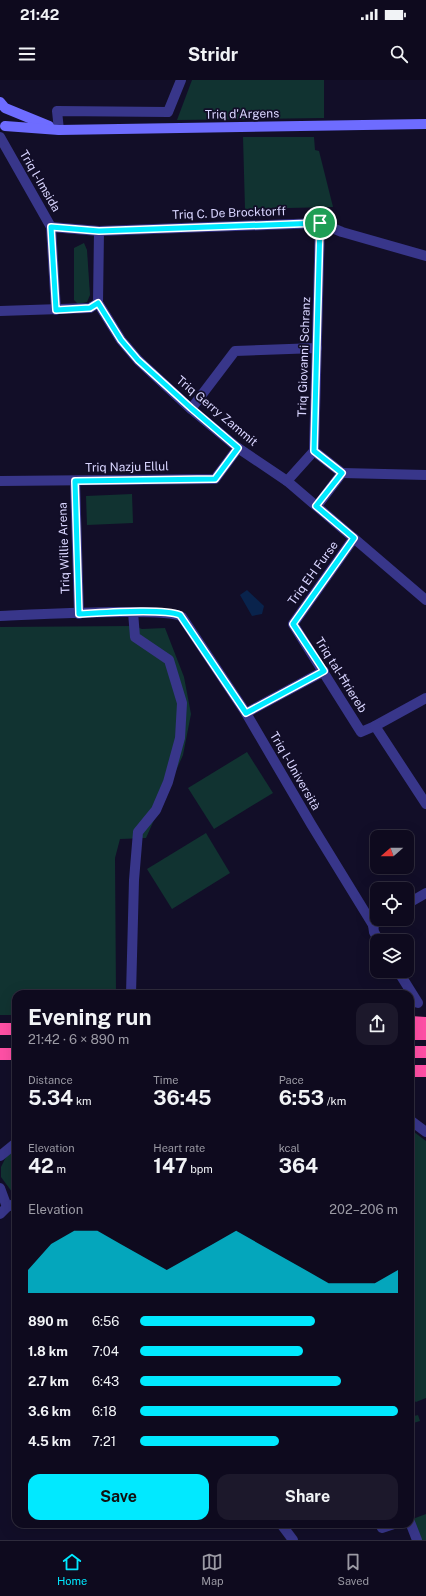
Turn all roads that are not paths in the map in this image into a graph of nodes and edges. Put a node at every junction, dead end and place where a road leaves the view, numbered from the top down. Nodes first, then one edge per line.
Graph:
1 (181, 80) edge
2 (3, 105) edge
3 (426, 124) edge
4 (2, 128) edge
5 (59, 130) junction
6 (0, 137) edge
7 (320, 223) junction
8 (51, 227) junction
9 (99, 231) junction
10 (426, 256) edge
11 (98, 303) junction
12 (56, 310) junction
13 (0, 311) edge
14 (317, 348) junction
15 (191, 408) junction
16 (238, 448) junction
17 (314, 451) junction
18 (342, 473) junction
19 (426, 476) edge
20 (0, 481) edge
21 (75, 481) junction
22 (287, 481) junction
23 (316, 506) junction
24 (354, 538) junction
25 (426, 600) edge
26 (133, 612) junction
27 (79, 614) junction
28 (0, 616) edge
29 (293, 624) joint
30 (324, 671) junction
31 (426, 698) edge
32 (246, 713) junction
33 (375, 726) junction
34 (426, 804) edge
35 (426, 893) edge
36 (414, 900) edge
37 (370, 920) edge
38 (402, 978) edge
39 (131, 990) edge
40 (410, 990) edge
41 (414, 997) edge
42 (418, 1003) dead end
43 (414, 1022) edge
44 (426, 1022) edge
45 (0, 1029) edge
46 (12, 1030) edge
47 (414, 1034) edge
48 (426, 1034) edge
49 (414, 1052) edge
50 (426, 1052) edge
51 (0, 1054) edge
52 (12, 1054) edge
53 (414, 1071) edge
54 (426, 1072) edge
55 (414, 1123) edge
56 (426, 1132) edge
57 (12, 1147) edge
58 (0, 1156) edge
59 (0, 1188) edge
60 (8, 1208) edge
61 (284, 1528) edge
62 (412, 1528) edge
63 (294, 1540) edge
64 (301, 1540) edge
65 (416, 1540) edge

1 - 5 street
2 - 4 main road
2 - 5 main road, Triq d'Argens
3 - 5 main road, Triq d'Argens
4 - 5 main road, Triq d'Argens
6 - 8 street, Triq l-Imsida
7 - 9 street, Triq C. De Brocktorff
7 - 10 street, Triq C. De Brocktorff
7 - 14 street, Triq Giovanni Schranz
8 - 9 street, Triq C. De Brocktorff
8 - 12 street, Triq l-Imsida
9 - 11 street
11 - 12 street
11 - 15 street, Triq Gerry Zammit
12 - 13 street
14 - 15 street
14 - 17 street, Triq Giovanni Schranz
15 - 16 street, Triq Gerry Zammit
16 - 21 street, Triq Nazju Ellul
16 - 22 street, Triq Gerry Zammit
17 - 18 street
17 - 22 street
18 - 19 street
18 - 23 street
20 - 21 street, Triq Nazju Ellul
21 - 27 street, Triq Willie Arena
22 - 23 street, Triq Gerry Zammit
23 - 24 street, Triq Gerry Zammit
24 - 25 street, Triq Gerry Zammit
24 - 29 street, Triq EH Furse
26 - 27 street
26 - 32 street, Triq l-Università
26 - 39 street
27 - 28 street
29 - 30 street, Triq tal-Ħriereb
30 - 32 street
30 - 33 street, Triq tal-Ħriereb
31 - 33 street
32 - 37 street, Triq l-Università
33 - 34 street
35 - 36 street
38 - 40 street
41 - 42 street
43 - 44 highway
45 - 46 highway
47 - 48 highway
49 - 50 highway
51 - 52 highway
53 - 54 highway
55 - 56 street
57 - 58 street
59 - 60 street
61 - 63 street
62 - 65 street
63 - 64 street

